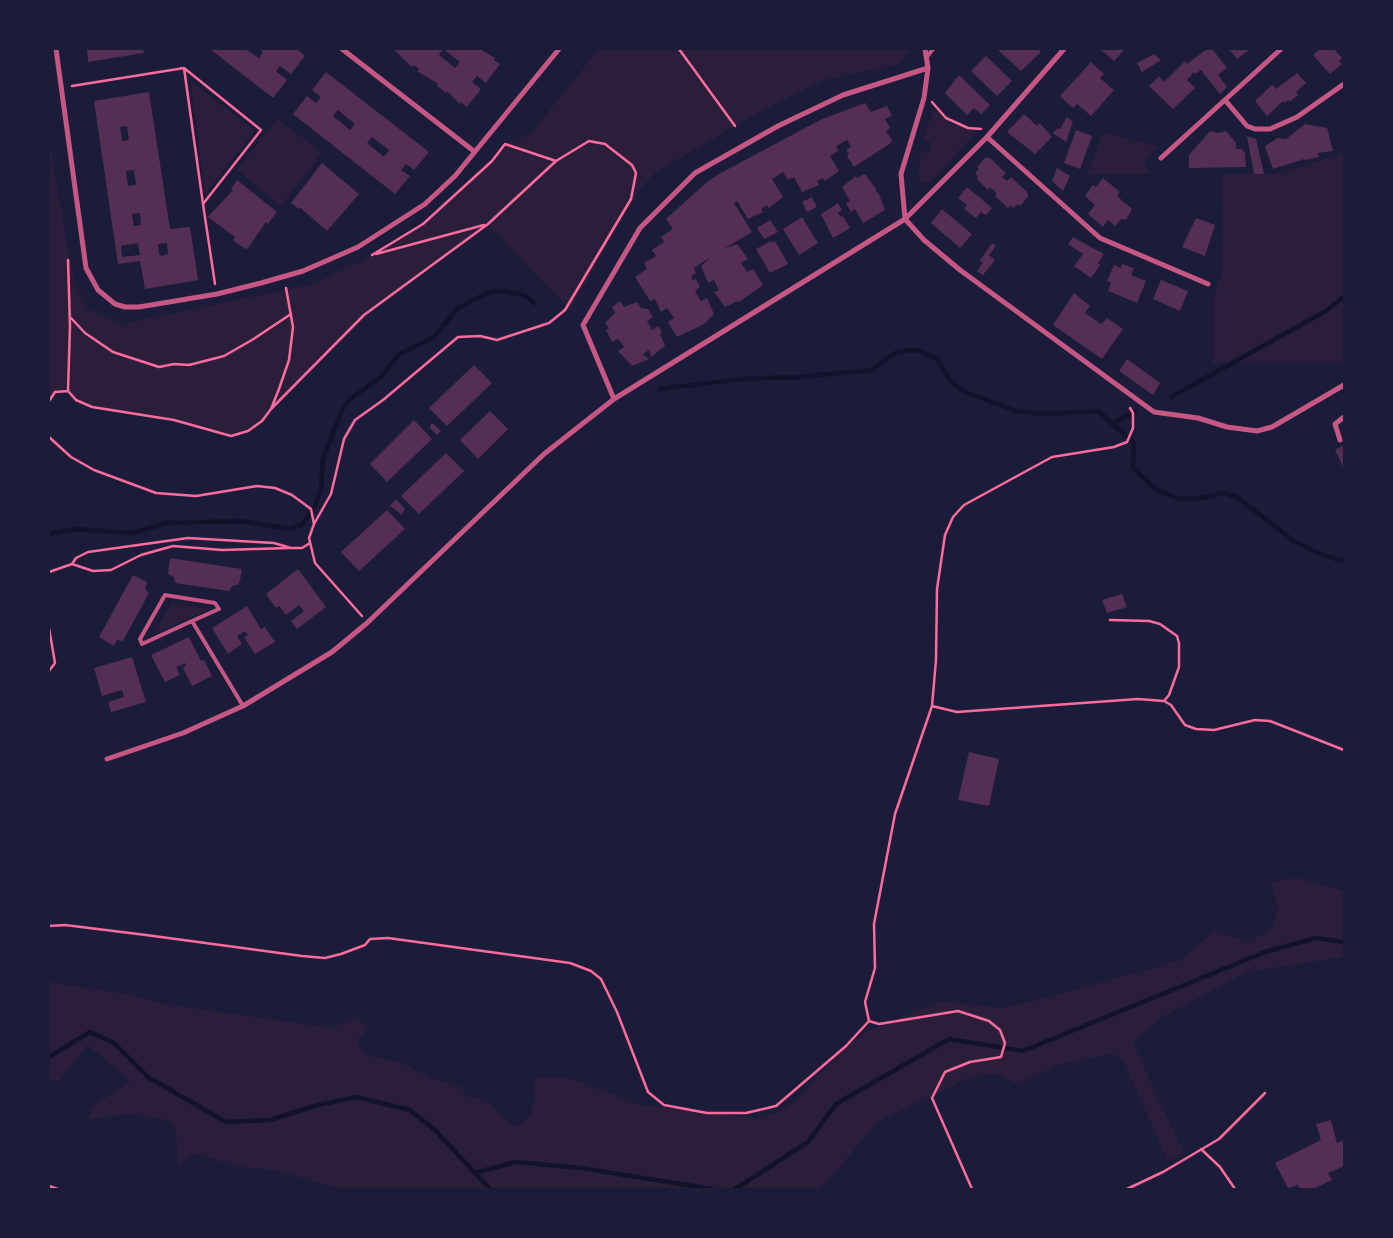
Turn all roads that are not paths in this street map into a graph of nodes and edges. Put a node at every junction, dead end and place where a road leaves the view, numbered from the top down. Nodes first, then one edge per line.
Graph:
1 (56, 49) edge
2 (342, 49) edge
3 (559, 49) edge
4 (925, 49) edge
5 (933, 49) edge
6 (1064, 49) edge
7 (1281, 49) edge
8 (926, 58) junction
9 (928, 68) junction
10 (1344, 84) edge
11 (1225, 100) junction
12 (987, 137) junction
13 (475, 152) junction
14 (1161, 158) dead end
15 (905, 219) junction
16 (1208, 284) dead end
17 (1344, 385) edge
18 (614, 399) junction
19 (1344, 417) edge
20 (1340, 440) dead end
21 (192, 621) junction
22 (243, 706) junction
23 (107, 760) dead end

1 - 13 street
2 - 13 street
3 - 13 street
4 - 8 street
5 - 8 lane
6 - 12 street
7 - 11 street
8 - 9 street
9 - 15 street
9 - 18 street
10 - 11 street
11 - 14 street
12 - 15 street
12 - 16 street
15 - 17 street
15 - 18 street
18 - 22 street
19 - 20 street
21 - 21 lane
21 - 22 lane
22 - 23 street

